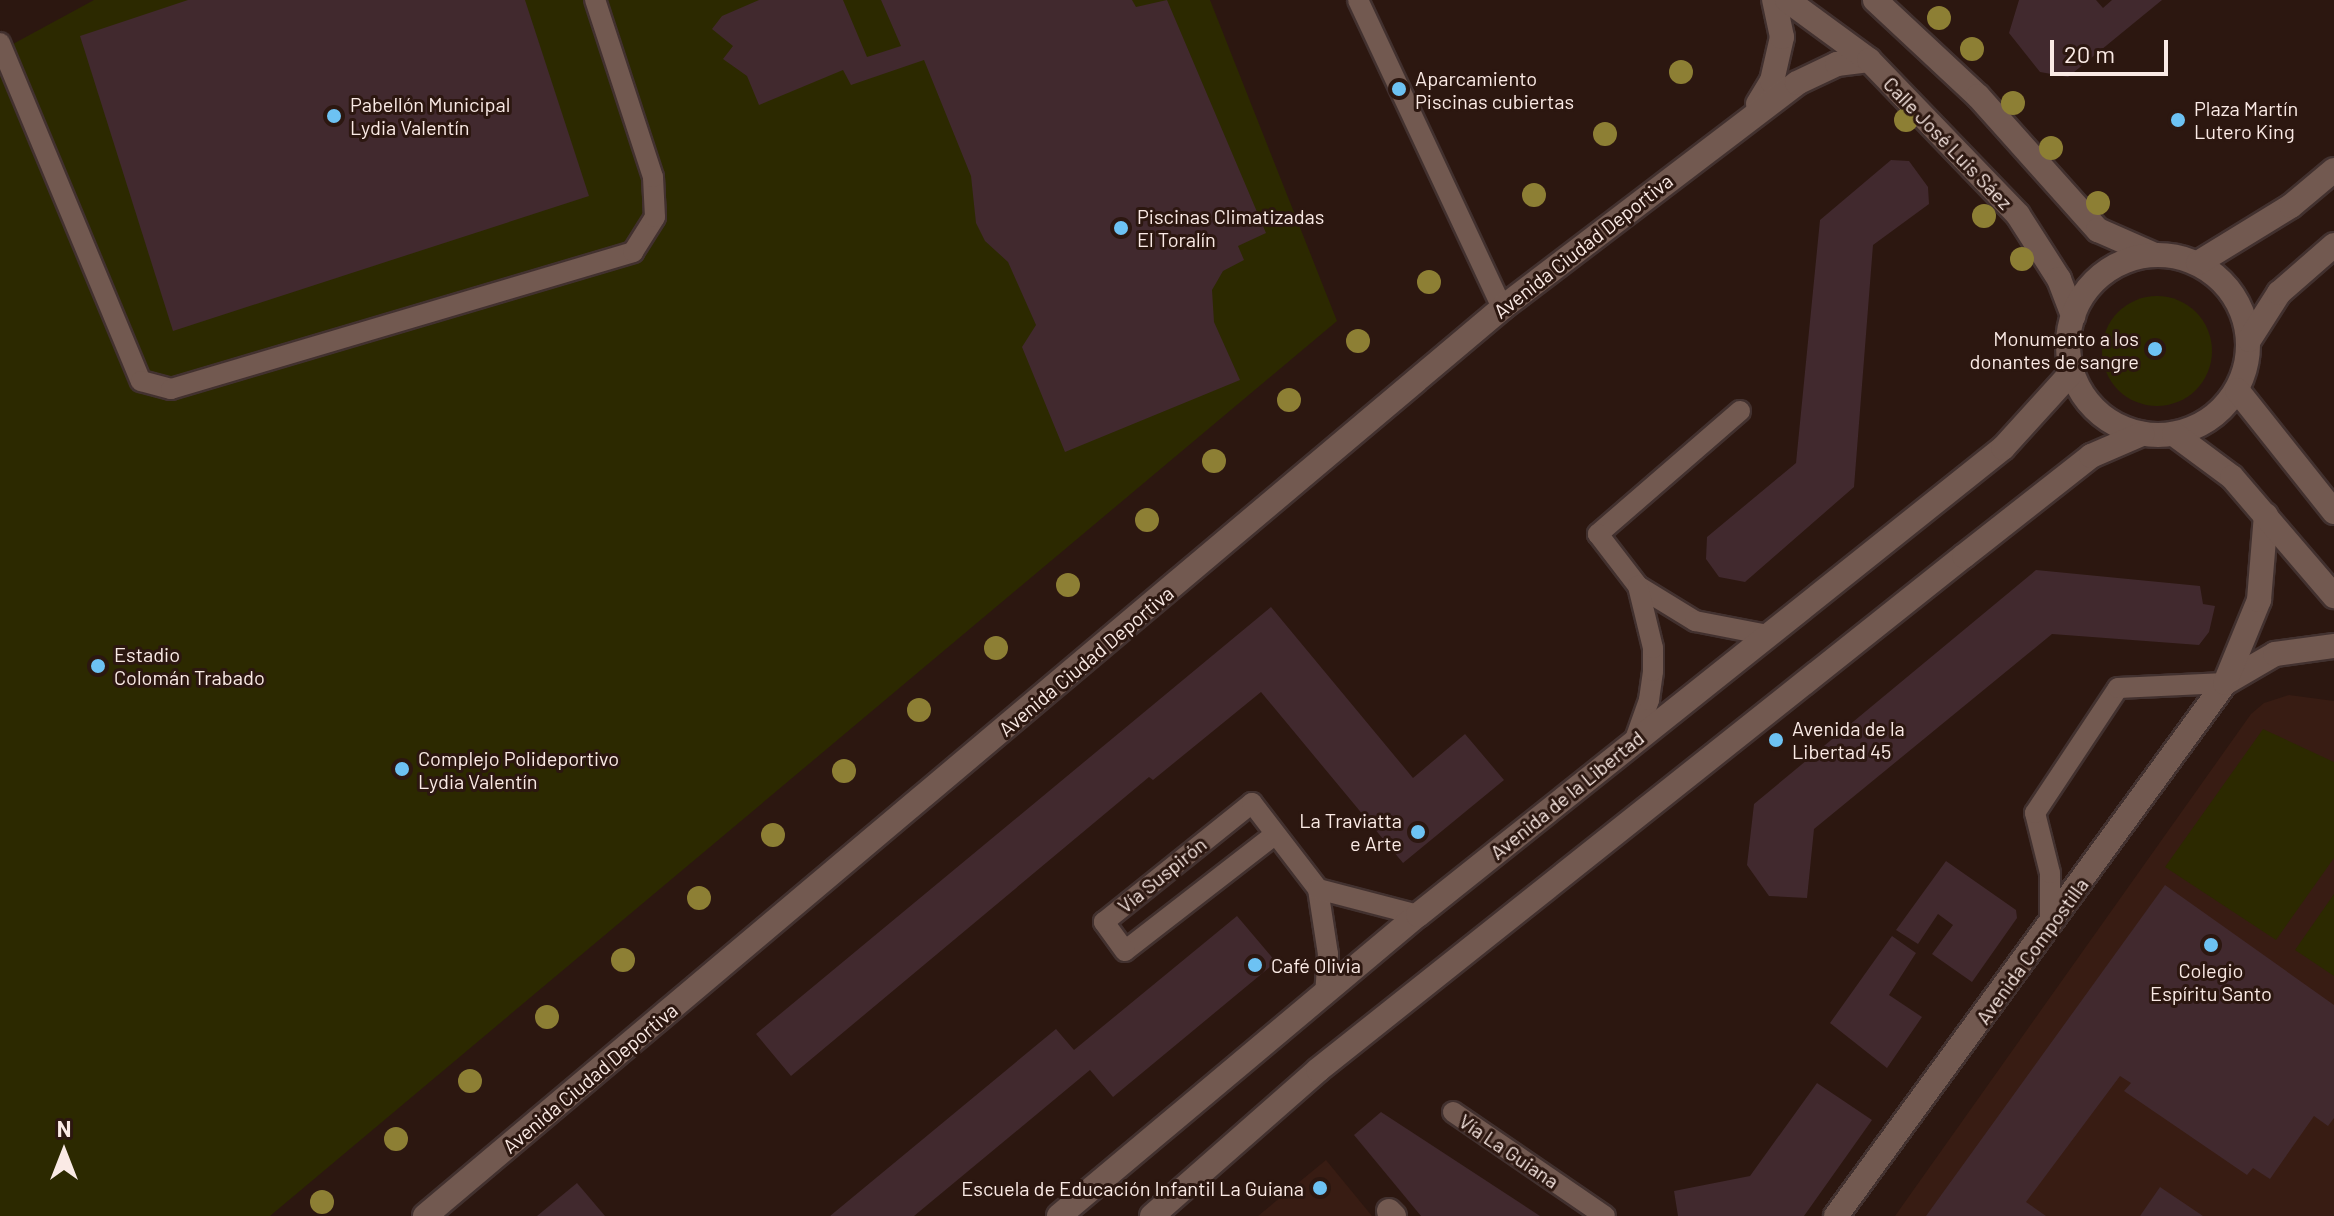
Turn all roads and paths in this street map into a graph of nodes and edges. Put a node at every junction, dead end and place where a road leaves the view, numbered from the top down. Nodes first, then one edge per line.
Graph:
1 (595, 0) edge
2 (1358, 0) edge
3 (1774, 0) edge
4 (1787, 0) edge
5 (1875, 0) edge
6 (0, 43) edge
7 (1869, 60) junction
8 (1752, 113) junction
9 (2334, 170) edge
10 (2334, 245) edge
11 (2155, 255) junction
12 (2198, 263) junction
13 (1502, 308) junction
14 (2073, 316) junction
15 (2249, 340) junction
16 (2072, 372) junction
17 (2237, 390) junction
18 (1740, 411) dead end
19 (2142, 434) junction
20 (2174, 434) junction
21 (2334, 512) edge
22 (2266, 515) junction
23 (1638, 586) junction
24 (2334, 596) edge
25 (1767, 635) junction
26 (2334, 646) edge
27 (2225, 683) junction
28 (1634, 742) junction
29 (1273, 836) junction
30 (1318, 889) junction
31 (1418, 915) junction
32 (2050, 926) junction
33 (1325, 995) junction
34 (1453, 1112) dead end
35 (425, 1216) edge
36 (1059, 1216) edge
37 (1152, 1216) edge
38 (1605, 1216) edge
39 (1836, 1216) edge

1 - 6 lane
2 - 13 lane
3 - 8 street, Avenida Ciudad Deportiva
4 - 7 street, Calle José Luis Sáez
5 - 11 street
7 - 8 street, Avenida Ciudad Deportiva
7 - 14 street, Calle José Luis Sáez
8 - 13 street, Avenida Ciudad Deportiva
9 - 12 street
10 - 15 street
11 - 12 street
11 - 14 street
12 - 15 street
13 - 35 street, Avenida Ciudad Deportiva
14 - 16 street
15 - 17 street
16 - 19 street
16 - 25 street, Avenida de la Libertad
17 - 20 street
17 - 21 street
18 - 23 lane
19 - 20 street
19 - 37 street
20 - 22 street
22 - 24 street
22 - 27 street, Avenida Compostilla
23 - 25 lane
23 - 28 lane
25 - 28 street, Avenida de la Libertad
26 - 27 street, Avenida Compostilla
27 - 32 street, Avenida Compostilla
27 - 32 lane
28 - 31 street, Avenida de la Libertad
29 - 29 lane, Vía Suspirón
29 - 30 lane, Vía Suspirón
30 - 31 lane
30 - 33 lane
31 - 33 street, Avenida de la Libertad
32 - 39 street, Avenida Compostilla
33 - 36 street, Avenida de la Libertad
34 - 38 lane, Vía La Guiana

